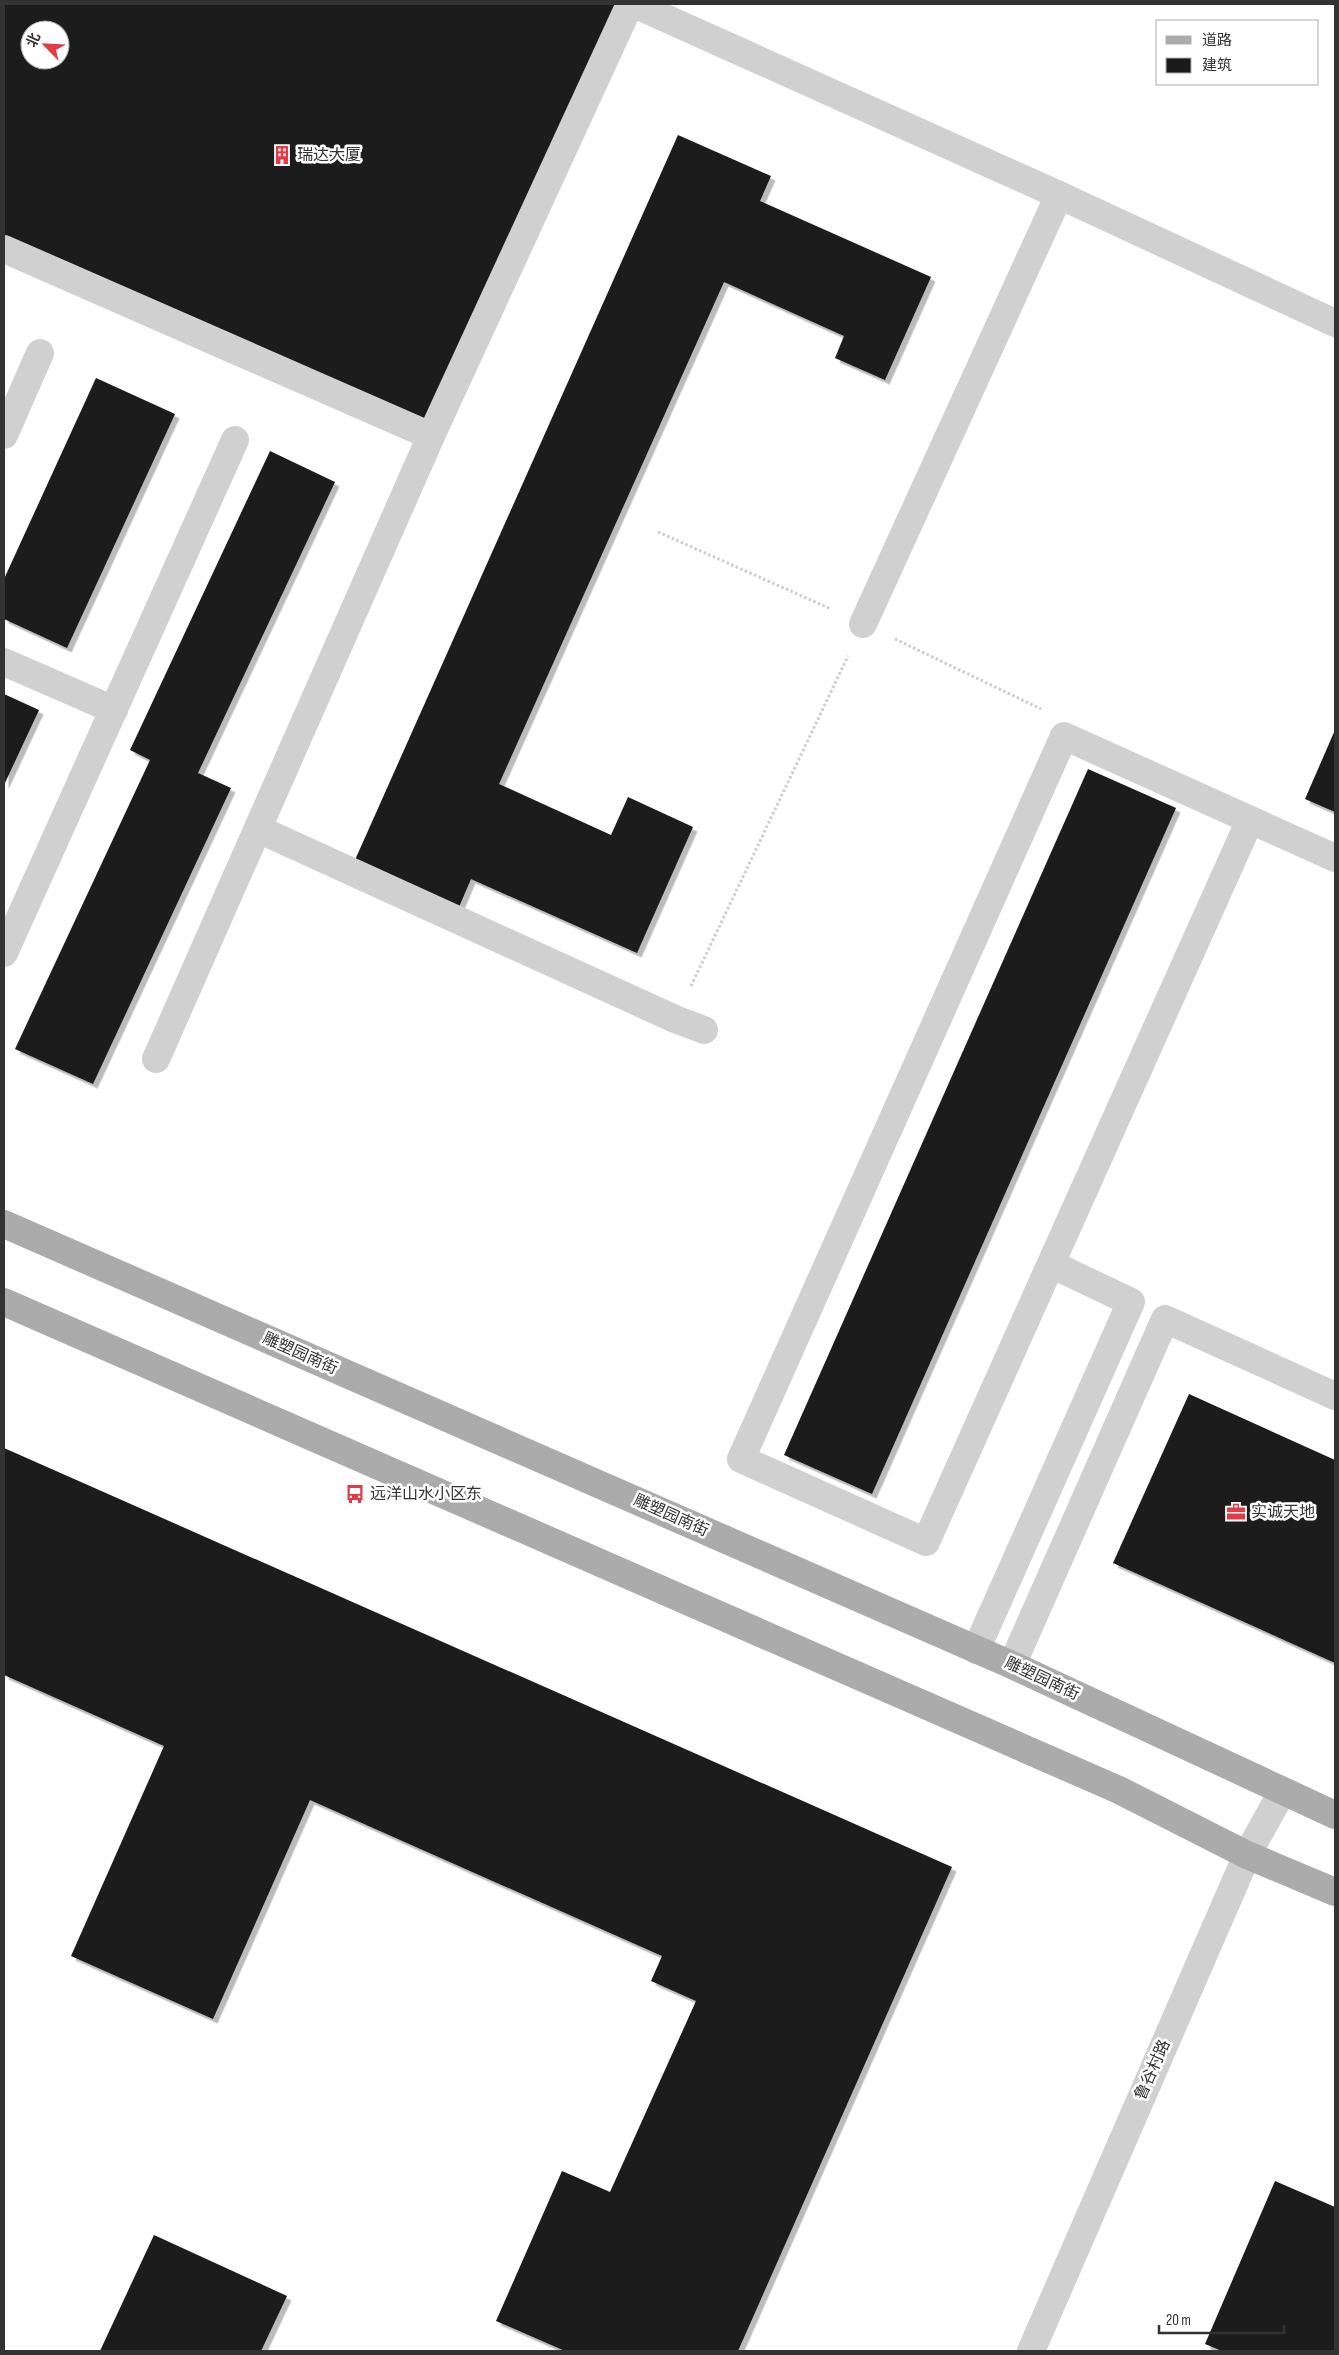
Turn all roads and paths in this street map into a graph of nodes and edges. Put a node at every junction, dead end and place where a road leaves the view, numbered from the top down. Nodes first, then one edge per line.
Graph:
1 (632, 4) edge
2 (1059, 195) junction
3 (4, 249) edge
4 (1335, 324) edge
5 (40, 353) dead end
6 (4, 435) edge
7 (431, 436) junction
8 (235, 440) dead end
9 (864, 624) joint
10 (4, 662) edge
11 (114, 710) junction
12 (1250, 820) junction
13 (258, 829) junction
14 (1335, 858) edge
15 (4, 953) edge
16 (675, 1019) junction
17 (704, 1030) dead end
18 (156, 1059) dead end
19 (4, 1224) edge
20 (1051, 1264) junction
21 (4, 1302) edge
22 (1131, 1302) junction
23 (1165, 1319) junction
24 (1335, 1396) edge
25 (976, 1650) junction
26 (1012, 1665) junction
27 (1282, 1792) junction
28 (1335, 1815) edge
29 (1248, 1855) junction
30 (1335, 1892) edge
31 (1031, 2351) edge

1 - 2 street
1 - 7 street
2 - 4 street
2 - 9 street
3 - 7 street
5 - 6 street
7 - 13 street
8 - 11 street
9 - 16 path
10 - 11 street
11 - 15 street
12 - 14 street
12 - 20 street
12 - 20 street
13 - 16 street
13 - 18 street
16 - 17 street
19 - 25 main road, 雕塑园南街
20 - 22 street
21 - 29 main road
22 - 23 street
22 - 25 street
23 - 24 street
23 - 26 street
25 - 26 main road, 雕塑园南街
26 - 27 main road, 雕塑园南街
27 - 28 main road, 雕塑园南街
27 - 29 street, 鲁谷村路
29 - 30 main road
29 - 31 street, 鲁谷村路

